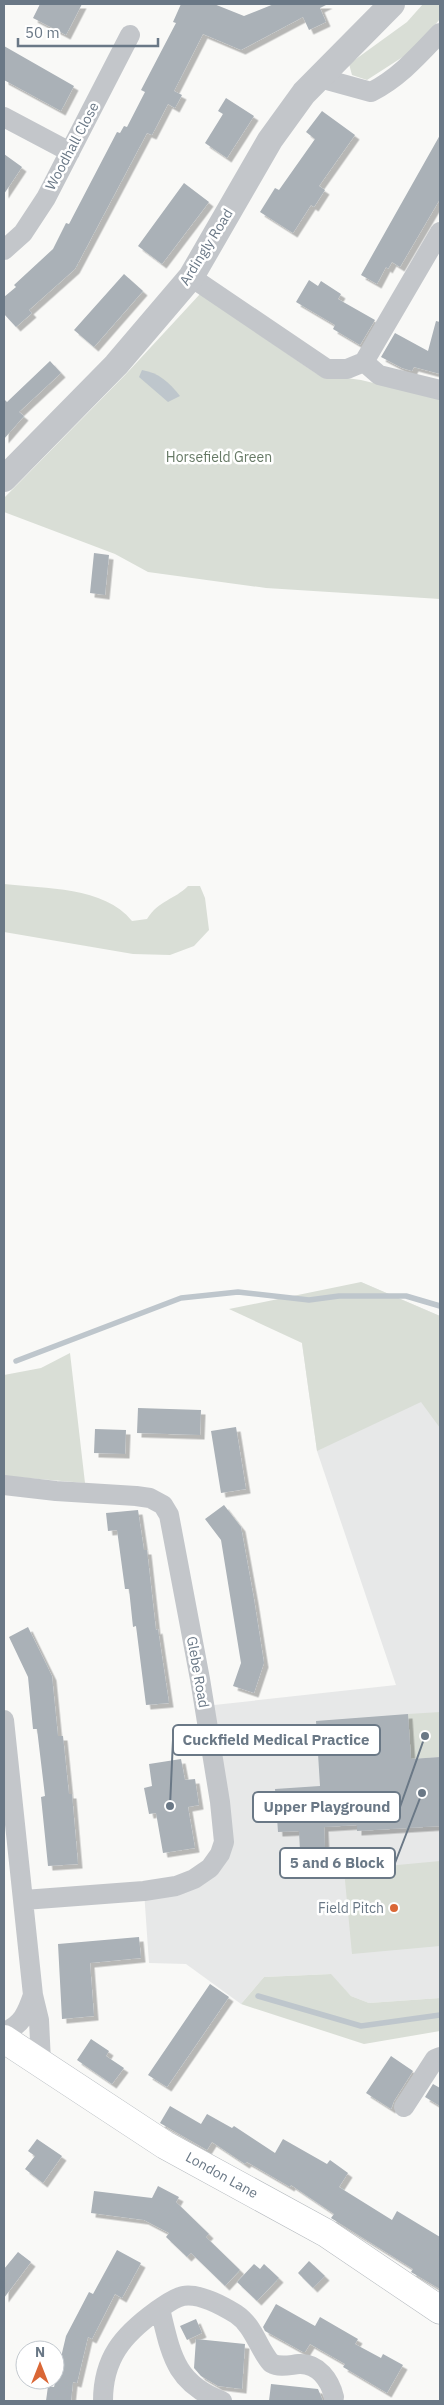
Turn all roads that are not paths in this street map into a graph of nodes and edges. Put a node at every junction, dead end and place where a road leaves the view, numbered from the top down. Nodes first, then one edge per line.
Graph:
1 (392, 4) edge
2 (440, 33) edge
3 (130, 35) dead end
4 (320, 78) junction
5 (4, 117) edge
6 (70, 152) junction
7 (440, 232) edge
8 (4, 250) edge
9 (191, 277) junction
10 (364, 362) junction
11 (440, 390) edge
12 (4, 479) edge
13 (4, 1485) edge
14 (4, 1720) edge
15 (24, 1900) junction
16 (33, 1996) junction
17 (4, 2032) edge
18 (4, 2039) edge
19 (440, 2056) edge
20 (41, 2062) junction
21 (404, 2107) dead end
22 (160, 2308) junction
23 (440, 2310) edge
24 (334, 2397) dead end
25 (103, 2401) edge
26 (222, 2401) edge

1 - 4 street, Ardingly Road
2 - 4 street
3 - 6 street, Woodhall Close
4 - 9 street, Ardingly Road
5 - 6 street
6 - 8 street, Woodhall Close
7 - 10 street
9 - 10 street
9 - 12 street, Ardingly Road
10 - 11 street
13 - 15 street, Glebe Road
14 - 15 street
15 - 16 street
16 - 17 street
16 - 20 street
18 - 20 main road, London Lane
19 - 21 street
20 - 23 main road, London Lane
22 - 24 street
22 - 25 street
22 - 26 street

